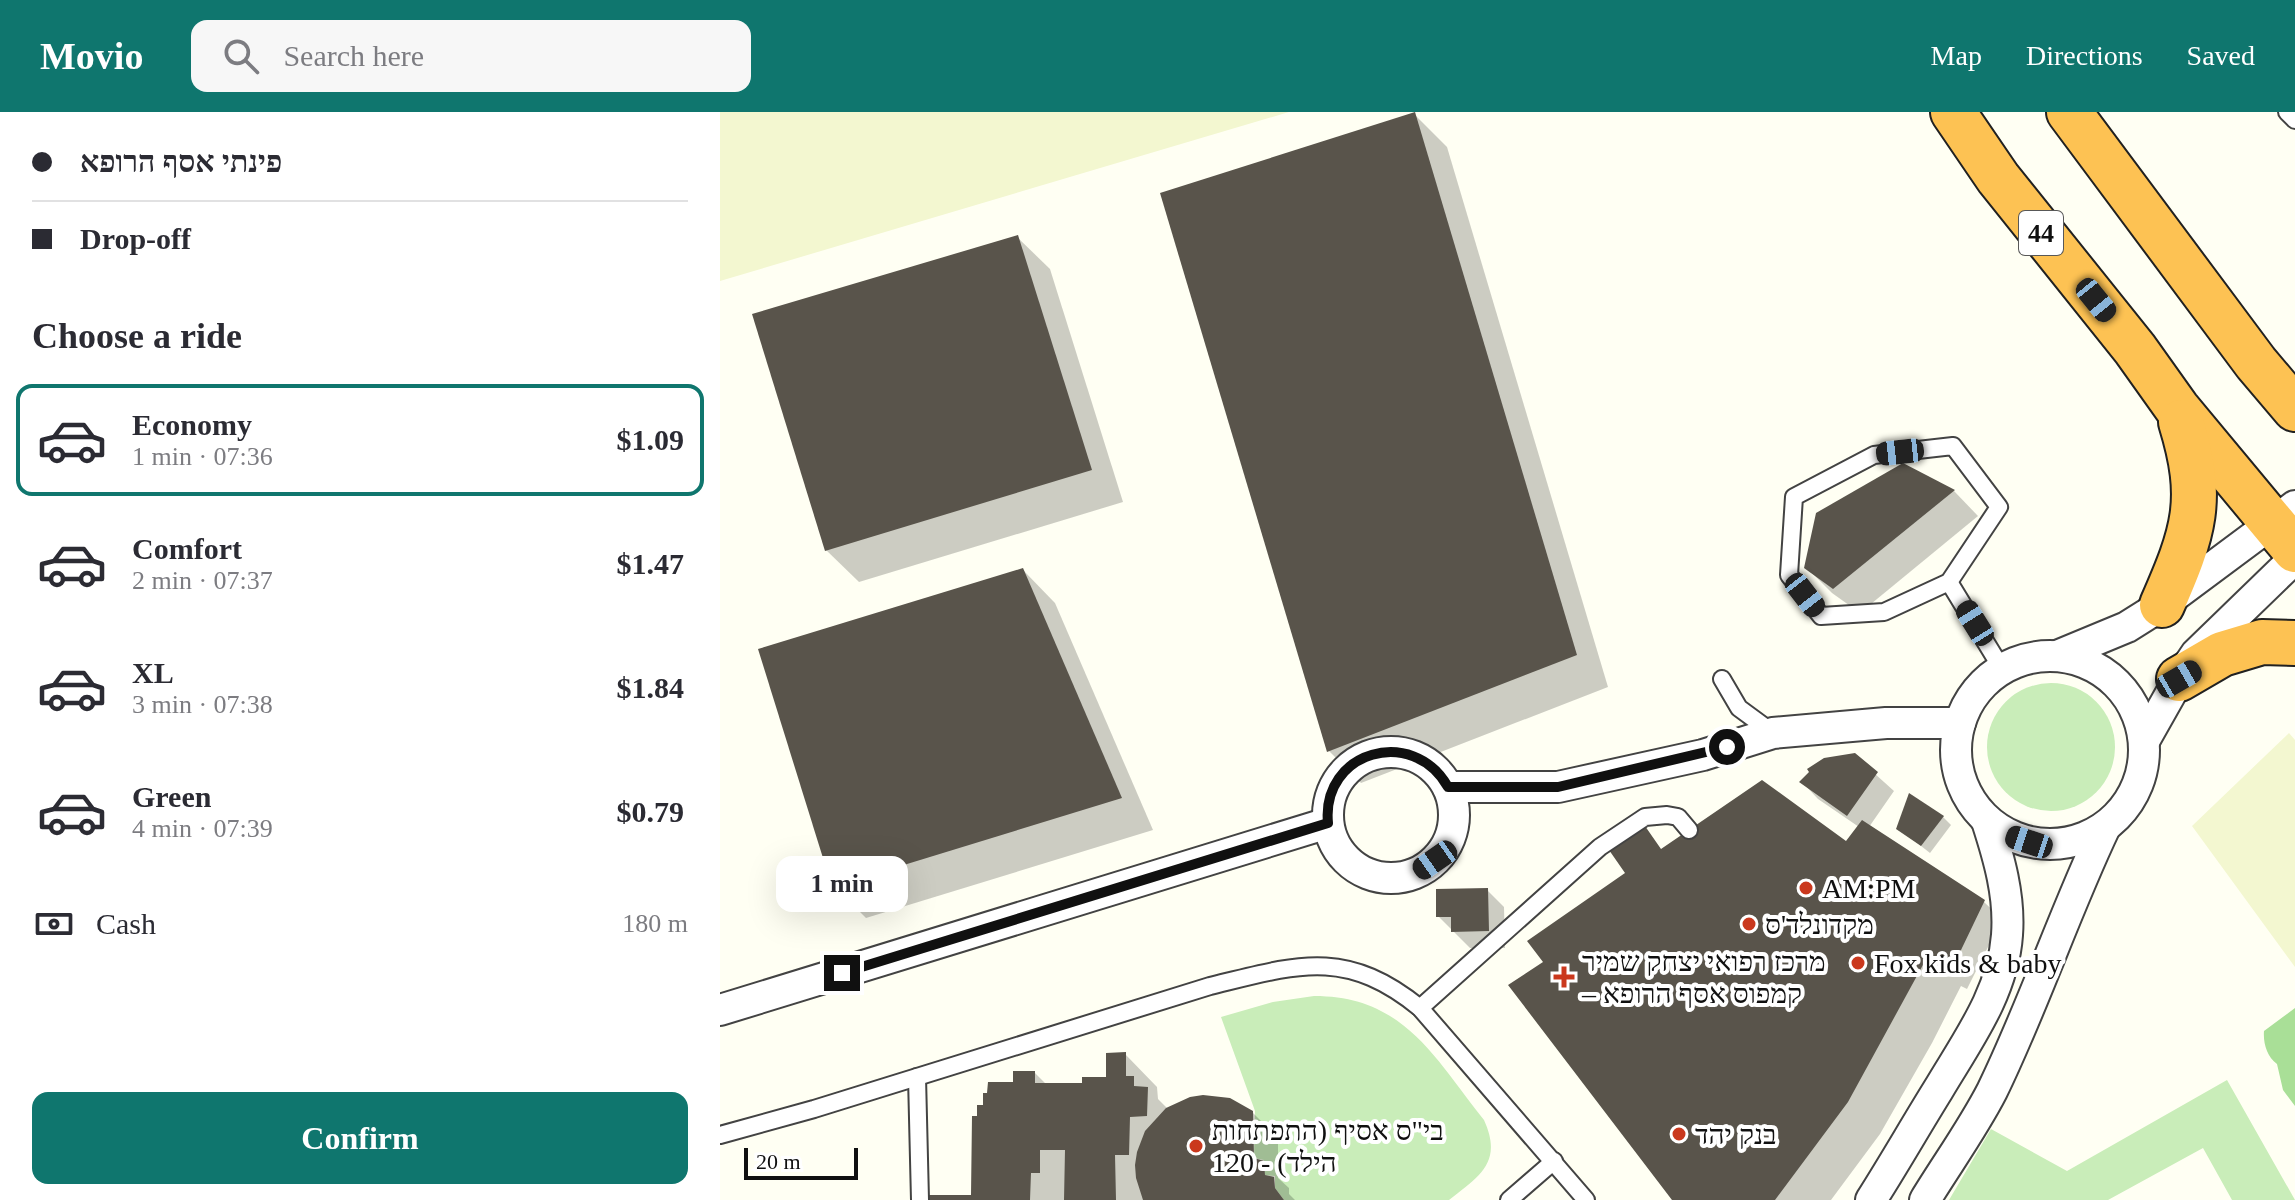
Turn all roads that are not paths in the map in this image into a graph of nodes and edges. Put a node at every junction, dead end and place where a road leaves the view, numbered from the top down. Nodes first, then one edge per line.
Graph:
1 (1953, 112) edge
2 (2069, 112) edge
3 (2287, 112) edge
4 (2295, 120) edge
5 (2275, 369) edge
6 (2177, 408) junction
7 (2295, 409) edge
8 (2290, 534) edge
9 (1949, 582) junction
10 (2162, 605) junction
11 (2295, 643) edge
12 (2057, 656) junction
13 (2002, 669) junction
14 (1722, 679) dead end
15 (2179, 679) junction
16 (1960, 723) junction
17 (1773, 733) junction
18 (2144, 741) junction
19 (1448, 787) junction
20 (1987, 821) junction
21 (1328, 823) junction
22 (2105, 827) junction
23 (1689, 830) dead end
24 (1420, 1008) junction
25 (720, 1010) edge
26 (917, 1077) junction
27 (720, 1135) edge
28 (1554, 1161) junction
29 (920, 1200) edge
30 (1509, 1200) edge
31 (1586, 1200) edge
32 (1871, 1200) edge
33 (1925, 1200) edge

1 - 6 highway, 44
2 - 5 highway
3 - 4 lane
5 - 7 highway
6 - 8 highway, 44
6 - 10 highway
8 - 10 street
8 - 15 street
9 - 9 lane
9 - 13 lane
10 - 12 street
11 - 15 highway
12 - 13 street
12 - 18 street
13 - 16 street
14 - 17 lane
15 - 18 street
16 - 17 street
16 - 20 street
17 - 19 street
18 - 22 street
19 - 21 street
19 - 21 street
20 - 22 street
20 - 32 street
21 - 25 street
22 - 33 street
23 - 24 lane
24 - 26 lane
24 - 28 lane
26 - 27 lane
26 - 29 lane
28 - 30 lane
28 - 31 lane

